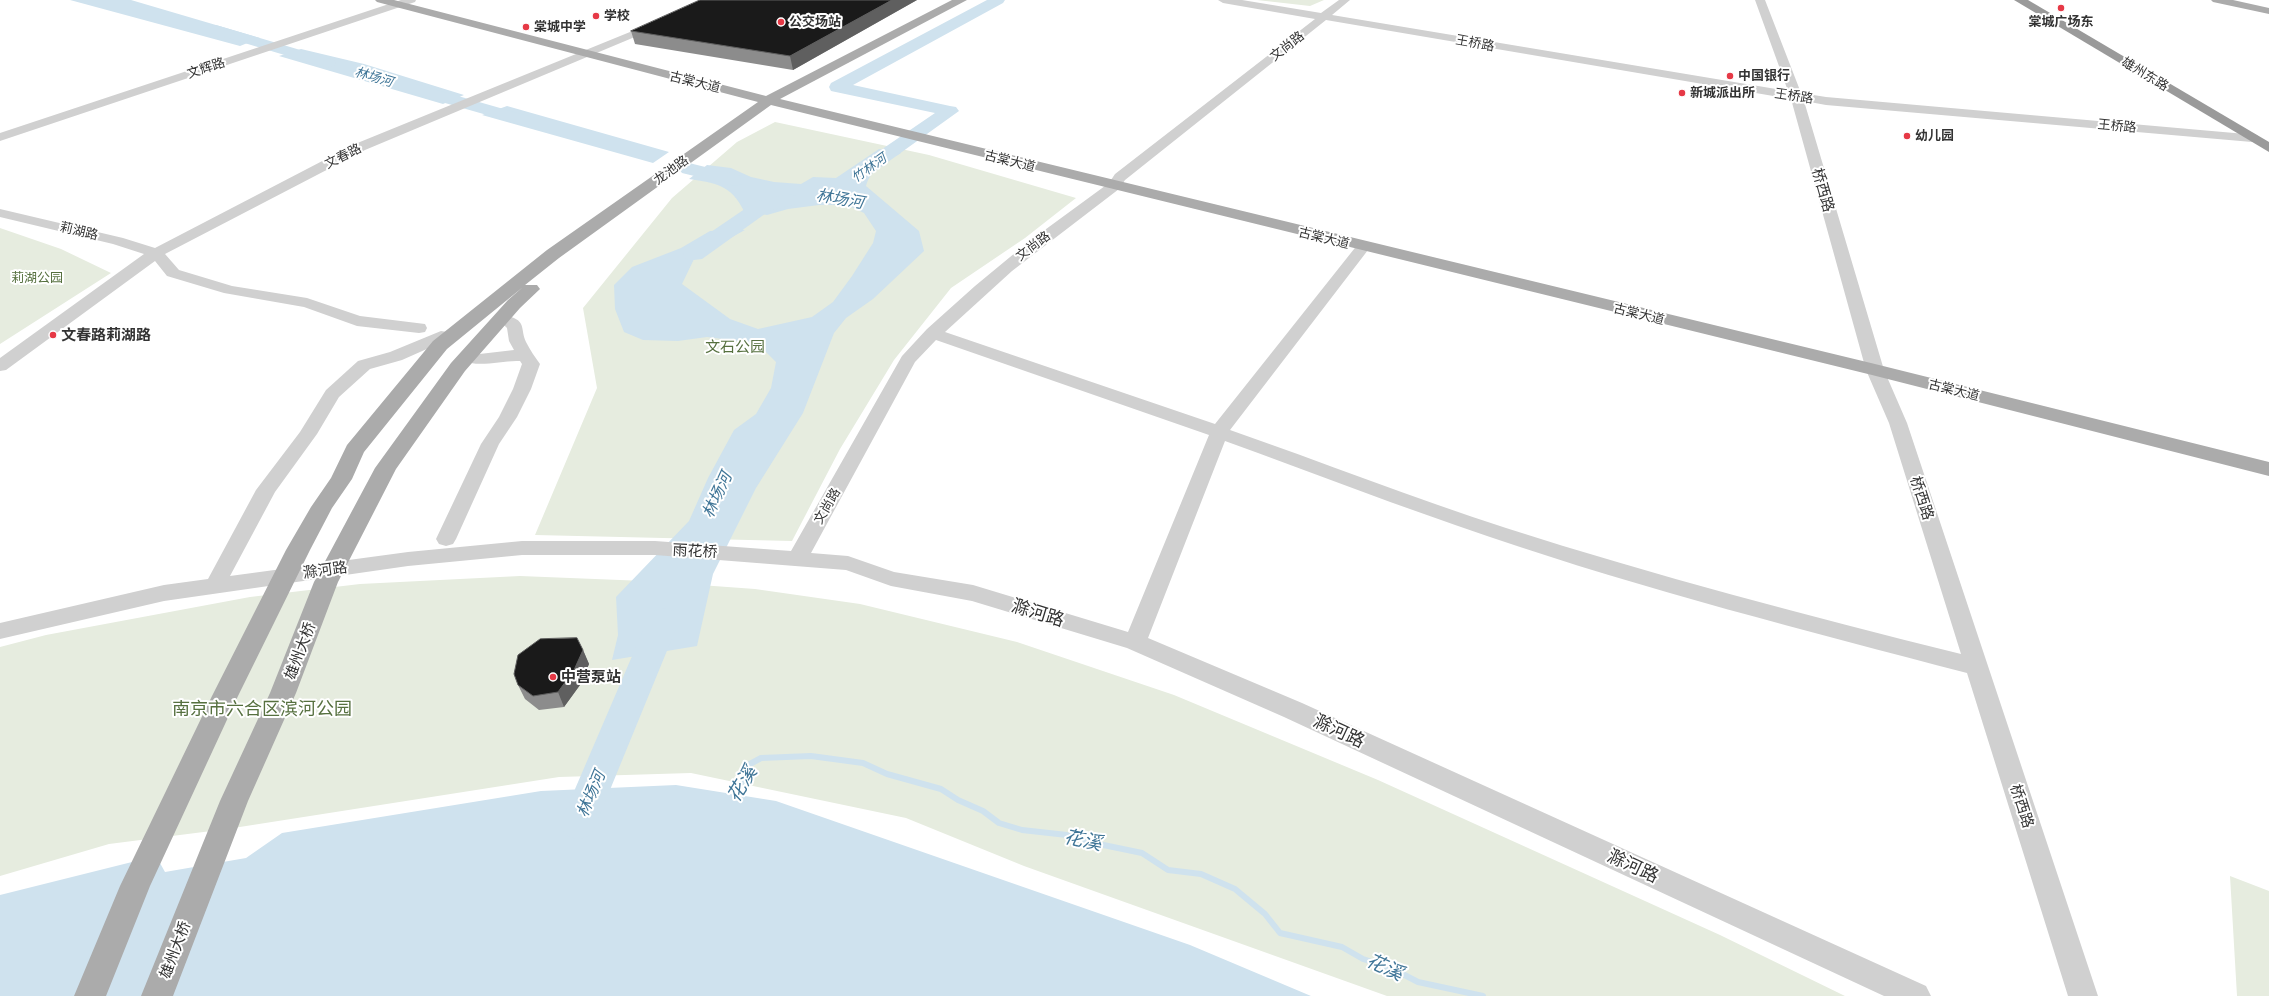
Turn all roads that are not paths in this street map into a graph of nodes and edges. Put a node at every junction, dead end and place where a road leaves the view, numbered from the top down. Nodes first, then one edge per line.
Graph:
1 (381, 0) edge
2 (961, 0) edge
3 (973, 0) edge
4 (1223, 0) edge
5 (1345, 0) edge
6 (1760, 0) edge
7 (2020, 0) edge
8 (2036, 0) edge
9 (2217, 0) edge
10 (403, 2) edge
11 (2269, 11) edge
12 (1323, 18) junction
13 (665, 21) edge
14 (590, 52) junction
15 (1796, 96) junction
16 (779, 99) junction
17 (0, 137) edge
18 (2269, 137) edge
19 (2252, 138) junction
20 (2269, 148) edge
21 (1117, 181) junction
22 (0, 212) edge
23 (1363, 247) junction
24 (156, 254) junction
25 (508, 321) dead end
26 (419, 328) dead end
27 (933, 333) junction
28 (441, 336) dead end
29 (396, 356) junction
30 (525, 356) junction
31 (425, 359) dead end
32 (467, 363) junction
33 (0, 366) edge
34 (1874, 367) junction
35 (1219, 432) junction
36 (2269, 459) edge
37 (2269, 469) edge
38 (446, 539) dead end
39 (655, 548) joint
40 (734, 553) joint
41 (796, 560) junction
42 (218, 578) dead end
43 (0, 631) edge
44 (1135, 642) junction
45 (1977, 667) junction
46 (90, 996) edge
47 (157, 996) edge
48 (1916, 996) edge
49 (2083, 996) edge

1 - 10 main road, 古棠大道
2 - 16 main road, 龙池路
3 - 16 main road, 龙池路
4 - 12 street, 王桥路
5 - 12 street, 文尚路
6 - 15 street, 桥西路
7 - 19 highway, 雄州东路
8 - 18 highway, 雄州东路
9 - 11 main road
10 - 14 main road, 古棠大道
10 - 17 street, 文辉路
12 - 15 street, 王桥路
12 - 21 street, 文尚路
13 - 14 street, 文春路
14 - 16 main road, 古棠大道
14 - 24 street, 文春路
15 - 19 street, 王桥路
15 - 34 street, 桥西路
16 - 21 main road, 古棠大道
16 - 32 main road, 龙池路
16 - 46 main road, 龙池路
19 - 20 highway, 雄州东路
21 - 23 main road, 古棠大道
21 - 27 street, 文尚路
21 - 34 main road, 古棠大道
22 - 24 street, 莉湖路
23 - 34 main road, 古棠大道
23 - 35 street
24 - 26 street
24 - 33 street, 文春路
25 - 30 street
27 - 35 street
27 - 41 street, 文尚路
28 - 29 street
29 - 31 street
29 - 42 street
30 - 32 street
30 - 38 street
32 - 47 main road, 雄州大桥
34 - 36 main road, 古棠大道
34 - 37 main road, 古棠大道
34 - 45 street, 桥西路
35 - 44 street
35 - 45 street
39 - 40 street, 雨花桥
39 - 43 street, 滁河路
40 - 41 street, 滁河路
41 - 44 street, 滁河路
44 - 48 street, 滁河路
45 - 49 street, 桥西路

